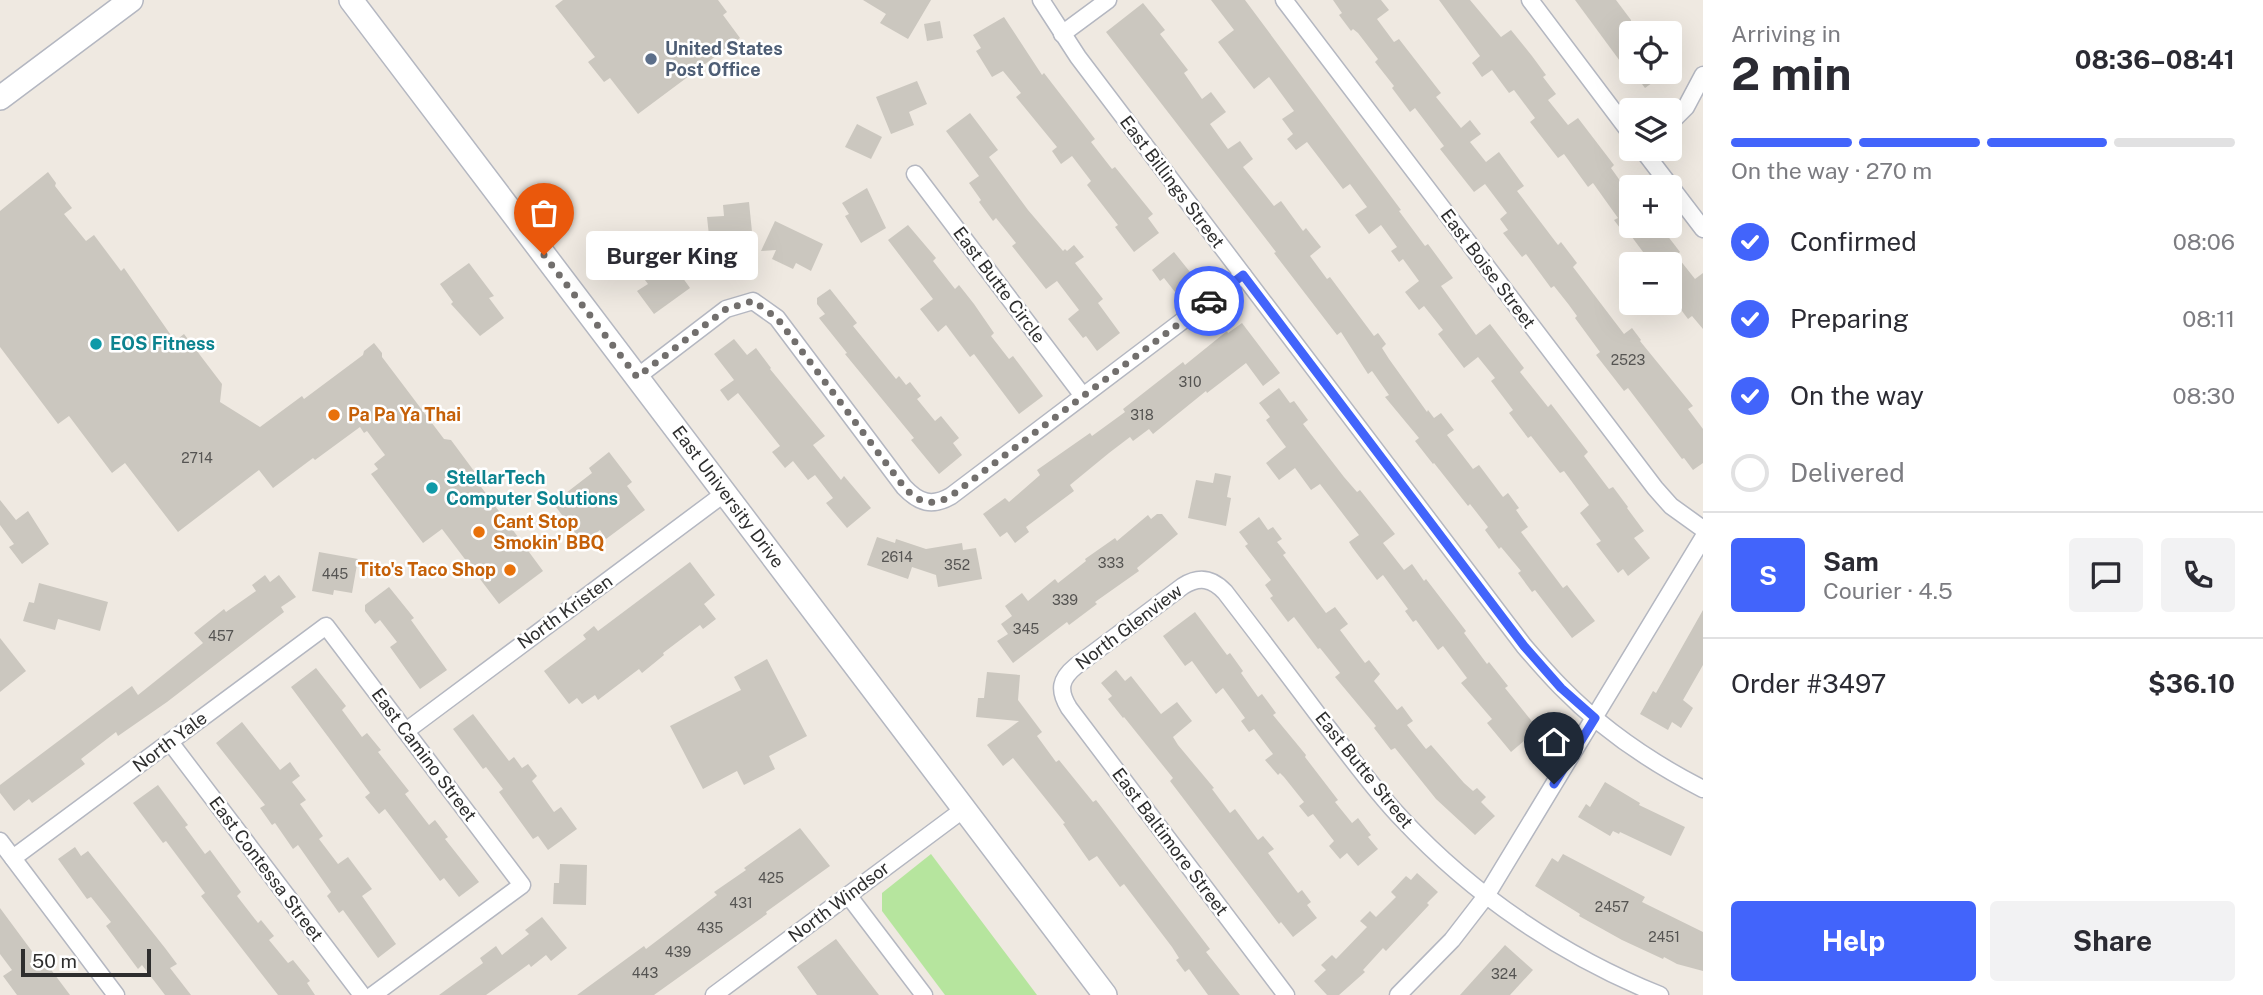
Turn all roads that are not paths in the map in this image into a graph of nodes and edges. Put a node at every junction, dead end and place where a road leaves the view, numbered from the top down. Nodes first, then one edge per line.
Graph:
1 (131, 0) edge
2 (351, 0) edge
3 (1041, 0) edge
4 (1108, 0) edge
5 (1284, 0) edge
6 (1530, 0) edge
7 (1062, 34) junction
8 (1703, 75) edge
9 (0, 98) edge
10 (1682, 111) edge
11 (1619, 118) edge
12 (1651, 161) edge
13 (915, 174) dead end
14 (1703, 229) edge
15 (1243, 275) junction
16 (637, 377) junction
17 (1083, 396) junction
18 (725, 494) junction
19 (1703, 528) edge
20 (1703, 538) edge
21 (1205, 579) joint
22 (326, 626) joint
23 (1061, 685) joint
24 (1595, 718) junction
25 (406, 731) junction
26 (170, 742) junction
27 (1703, 789) edge
28 (964, 809) junction
29 (0, 841) edge
30 (13, 858) junction
31 (848, 895) junction
32 (1486, 896) junction
33 (116, 995) edge
34 (362, 995) edge
35 (373, 995) edge
36 (714, 995) edge
37 (924, 995) edge
38 (1105, 995) edge
39 (1286, 995) edge
40 (1398, 995) edge
41 (1660, 995) edge

1 - 9 main road
2 - 16 main road, East University Drive
3 - 7 street, East Billings Street
4 - 7 street
5 - 19 street, East Boise Street
6 - 11 street
7 - 15 street, East Billings Street
8 - 10 street
12 - 14 street
13 - 17 street, East Butte Circle
15 - 17 street
15 - 24 street, East Billings Street
16 - 17 street
16 - 18 main road, East University Drive
18 - 25 street, North Kristen
18 - 28 main road, East University Drive
20 - 24 street
21 - 23 street, North Glenview
21 - 32 street, East Butte Street
22 - 25 street, East Camino Street
22 - 26 street, North Yale
23 - 39 street, East Baltimore Street
24 - 27 street, East Billings Street
24 - 32 street
25 - 35 street, East Camino Street
26 - 30 street, North Yale
26 - 34 street, East Contessa Street
28 - 31 street, North Windsor
28 - 38 main road, East University Drive
29 - 30 street
30 - 33 street
31 - 36 street, North Windsor
31 - 37 street
32 - 40 street
32 - 41 street, East Butte Street

